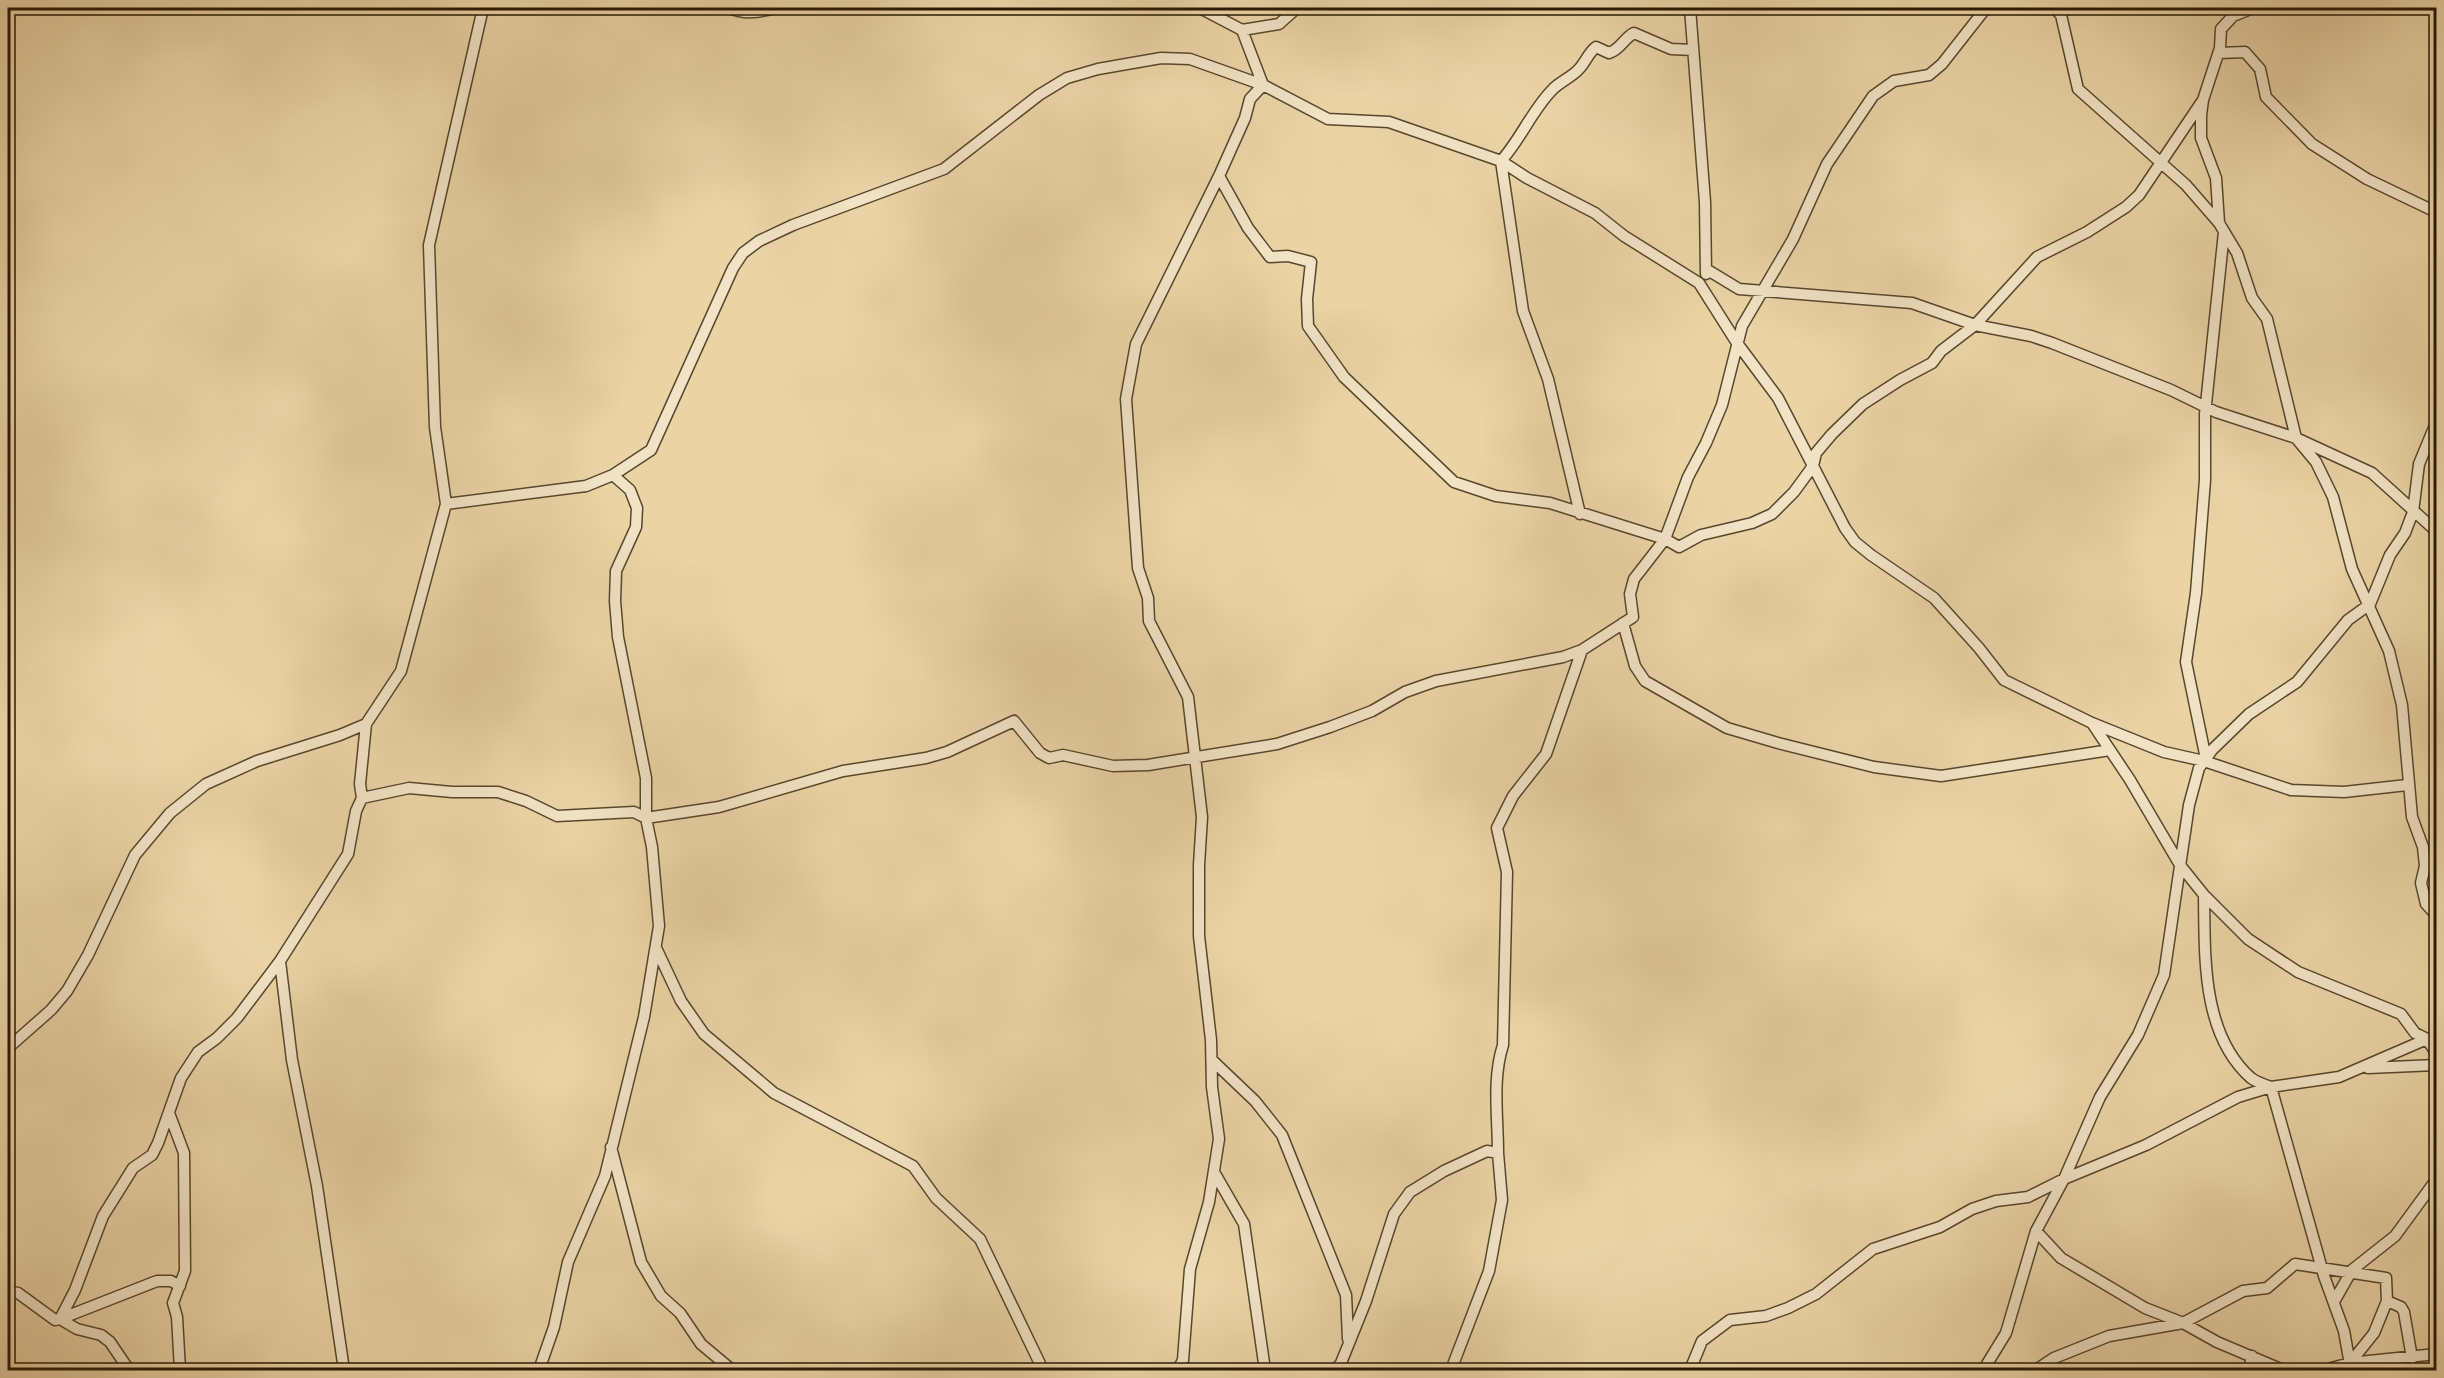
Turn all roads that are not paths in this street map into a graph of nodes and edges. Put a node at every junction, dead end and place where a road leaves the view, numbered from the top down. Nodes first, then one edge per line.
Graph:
1 (483, 8) edge
2 (730, 8) edge
3 (775, 8) edge
4 (1200, 8) edge
5 (1297, 8) edge
6 (1690, 8) edge
7 (1986, 8) edge
8 (2054, 8) edge
9 (2253, 8) edge
10 (1242, 30) junction
11 (1693, 50) junction
12 (2219, 53) junction
13 (1263, 85) junction
14 (2203, 100) junction
15 (1501, 161) junction
16 (2159, 163) junction
17 (1219, 177) junction
18 (2436, 212) edge
19 (2222, 228) junction
20 (1706, 269) junction
21 (1706, 290) junction
22 (1761, 293) junction
23 (1975, 325) junction
24 (1737, 343) junction
25 (2207, 408) junction
26 (2436, 423) edge
27 (2296, 438) junction
28 (1813, 466) junction
29 (613, 475) junction
30 (446, 504) junction
31 (2413, 512) junction
32 (1580, 514) junction
33 (2436, 531) edge
34 (1665, 539) junction
35 (2370, 604) junction
36 (1623, 623) junction
37 (1582, 650) junction
38 (2092, 723) junction
39 (366, 724) junction
40 (2110, 750) junction
41 (1195, 758) junction
42 (2205, 760) junction
43 (2407, 785) junction
44 (362, 798) junction
45 (646, 818) junction
46 (2180, 865) junction
47 (2204, 895) junction
48 (2436, 915) edge
49 (657, 950) junction
50 (279, 961) junction
51 (2427, 1039) junction
52 (8, 1048) edge
53 (2436, 1053) edge
54 (1213, 1061) junction
55 (2436, 1065) edge
56 (2356, 1068) junction
57 (2271, 1087) junction
58 (168, 1110) junction
59 (611, 1146) junction
60 (1498, 1153) junction
61 (1214, 1172) junction
62 (2064, 1179) junction
63 (2436, 1180) edge
64 (2036, 1231) junction
65 (2321, 1266) junction
66 (2351, 1272) junction
67 (180, 1286) junction
68 (8, 1291) edge
69 (2335, 1300) junction
70 (2387, 1301) junction
71 (60, 1319) junction
72 (2183, 1323) junction
73 (1348, 1342) junction
74 (2436, 1354) edge
75 (2252, 1356) junction
76 (2412, 1358) junction
77 (2351, 1367) edge
78 (129, 1371) edge
79 (180, 1371) edge
80 (344, 1371) edge
81 (539, 1371) edge
82 (732, 1371) edge
83 (1043, 1371) edge
84 (1178, 1371) edge
85 (1265, 1371) edge
86 (1335, 1371) edge
87 (1451, 1371) edge
88 (1690, 1371) edge
89 (1987, 1371) edge
90 (2036, 1371) edge
91 (2249, 1371) edge
92 (2283, 1371) edge
93 (2324, 1371) edge

1 - 30 street
2 - 3 street
4 - 10 street
5 - 10 street
6 - 11 street
7 - 22 street
8 - 16 street
9 - 12 street
10 - 13 street
11 - 15 street
11 - 20 street
12 - 14 street
12 - 18 street
13 - 15 street
13 - 17 street
13 - 29 street
14 - 16 street
14 - 19 street
15 - 21 street
15 - 32 street
16 - 19 street
16 - 23 street
17 - 32 street
17 - 41 street
19 - 25 street
19 - 27 street
20 - 21 street
20 - 22 street
21 - 24 street
22 - 23 street
22 - 24 street
23 - 25 street
23 - 28 street
24 - 28 street
24 - 34 street
25 - 27 street
25 - 42 street
26 - 31 street
27 - 31 street
27 - 35 street
28 - 34 street
28 - 38 street
29 - 30 street
29 - 45 street
30 - 39 street
31 - 33 street
31 - 35 street
32 - 34 street
34 - 36 street
35 - 42 street
35 - 43 street
36 - 37 street
36 - 40 street
37 - 41 street
37 - 60 street
38 - 40 street
38 - 42 street
39 - 44 street
39 - 52 street
40 - 46 street
41 - 45 street
41 - 54 street
42 - 43 street
42 - 46 street
43 - 48 street
44 - 45 street
44 - 50 street
45 - 49 street
46 - 47 street
46 - 62 street
47 - 51 street
47 - 57 street
49 - 59 street
49 - 83 street
50 - 58 street
50 - 80 street
51 - 53 street
51 - 56 street
54 - 61 street
54 - 73 street
55 - 56 street
56 - 57 street
57 - 62 street
57 - 65 street
58 - 67 street
58 - 71 street
59 - 81 street
59 - 82 street
60 - 73 street
60 - 87 street
61 - 84 street
61 - 85 street
62 - 64 street
62 - 88 street
63 - 66 street
64 - 72 street
64 - 89 street
65 - 66 street
65 - 69 street
65 - 72 street
66 - 69 street
66 - 70 street
67 - 71 street
67 - 79 street
68 - 71 street
69 - 77 street
70 - 76 street
70 - 77 street
71 - 78 street
72 - 75 street
72 - 90 street
73 - 86 street
74 - 76 street
75 - 91 street
75 - 92 street
76 - 77 street
77 - 93 street

